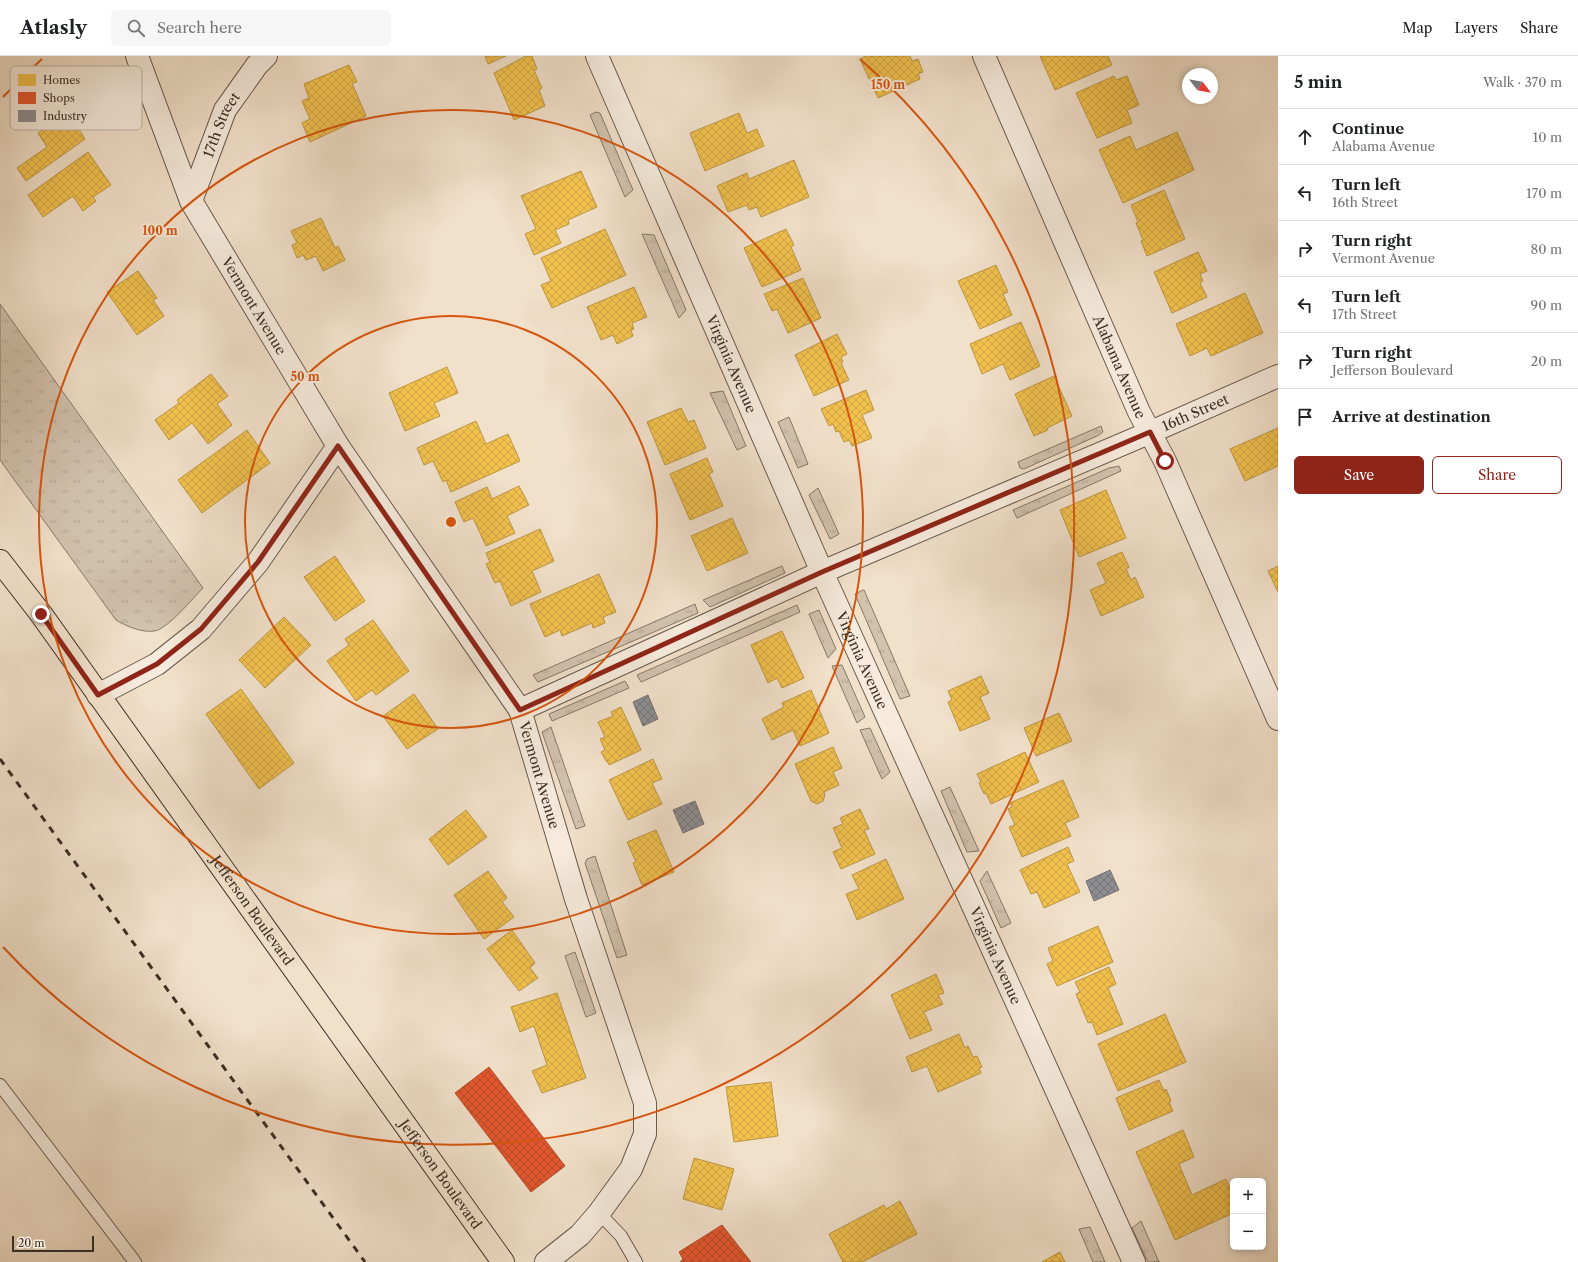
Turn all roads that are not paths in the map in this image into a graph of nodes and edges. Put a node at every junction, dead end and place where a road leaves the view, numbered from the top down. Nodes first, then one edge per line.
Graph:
1 (137, 56) edge
2 (266, 56) edge
3 (597, 56) edge
4 (984, 56) edge
5 (141, 66) edge
6 (142, 69) edge
7 (191, 201) junction
8 (1278, 376) edge
9 (1150, 432) junction
10 (338, 446) junction
11 (0, 561) edge
12 (822, 572) junction
13 (98, 695) junction
14 (520, 710) junction
15 (1278, 719) edge
16 (0, 1085) edge
17 (599, 1213) junction
18 (134, 1262) edge
19 (503, 1262) edge
20 (546, 1262) edge
21 (636, 1262) edge
22 (1134, 1262) edge

1 - 5 street, Vermont Avenue
2 - 7 street, 17th Street
3 - 12 street, Virginia Avenue
4 - 9 street, Alabama Avenue
6 - 7 street, Vermont Avenue
7 - 10 street, Vermont Avenue
8 - 9 street, 16th Street
9 - 12 street, 16th Street
9 - 15 street, Alabama Avenue
10 - 13 street
10 - 14 street, Vermont Avenue
11 - 13 main road, Jefferson Boulevard
12 - 14 street, 16th Street
12 - 22 street, Virginia Avenue
13 - 19 main road, Jefferson Boulevard
14 - 17 street, Vermont Avenue
16 - 18 lane
17 - 20 street, Vermont Avenue
17 - 21 lane

